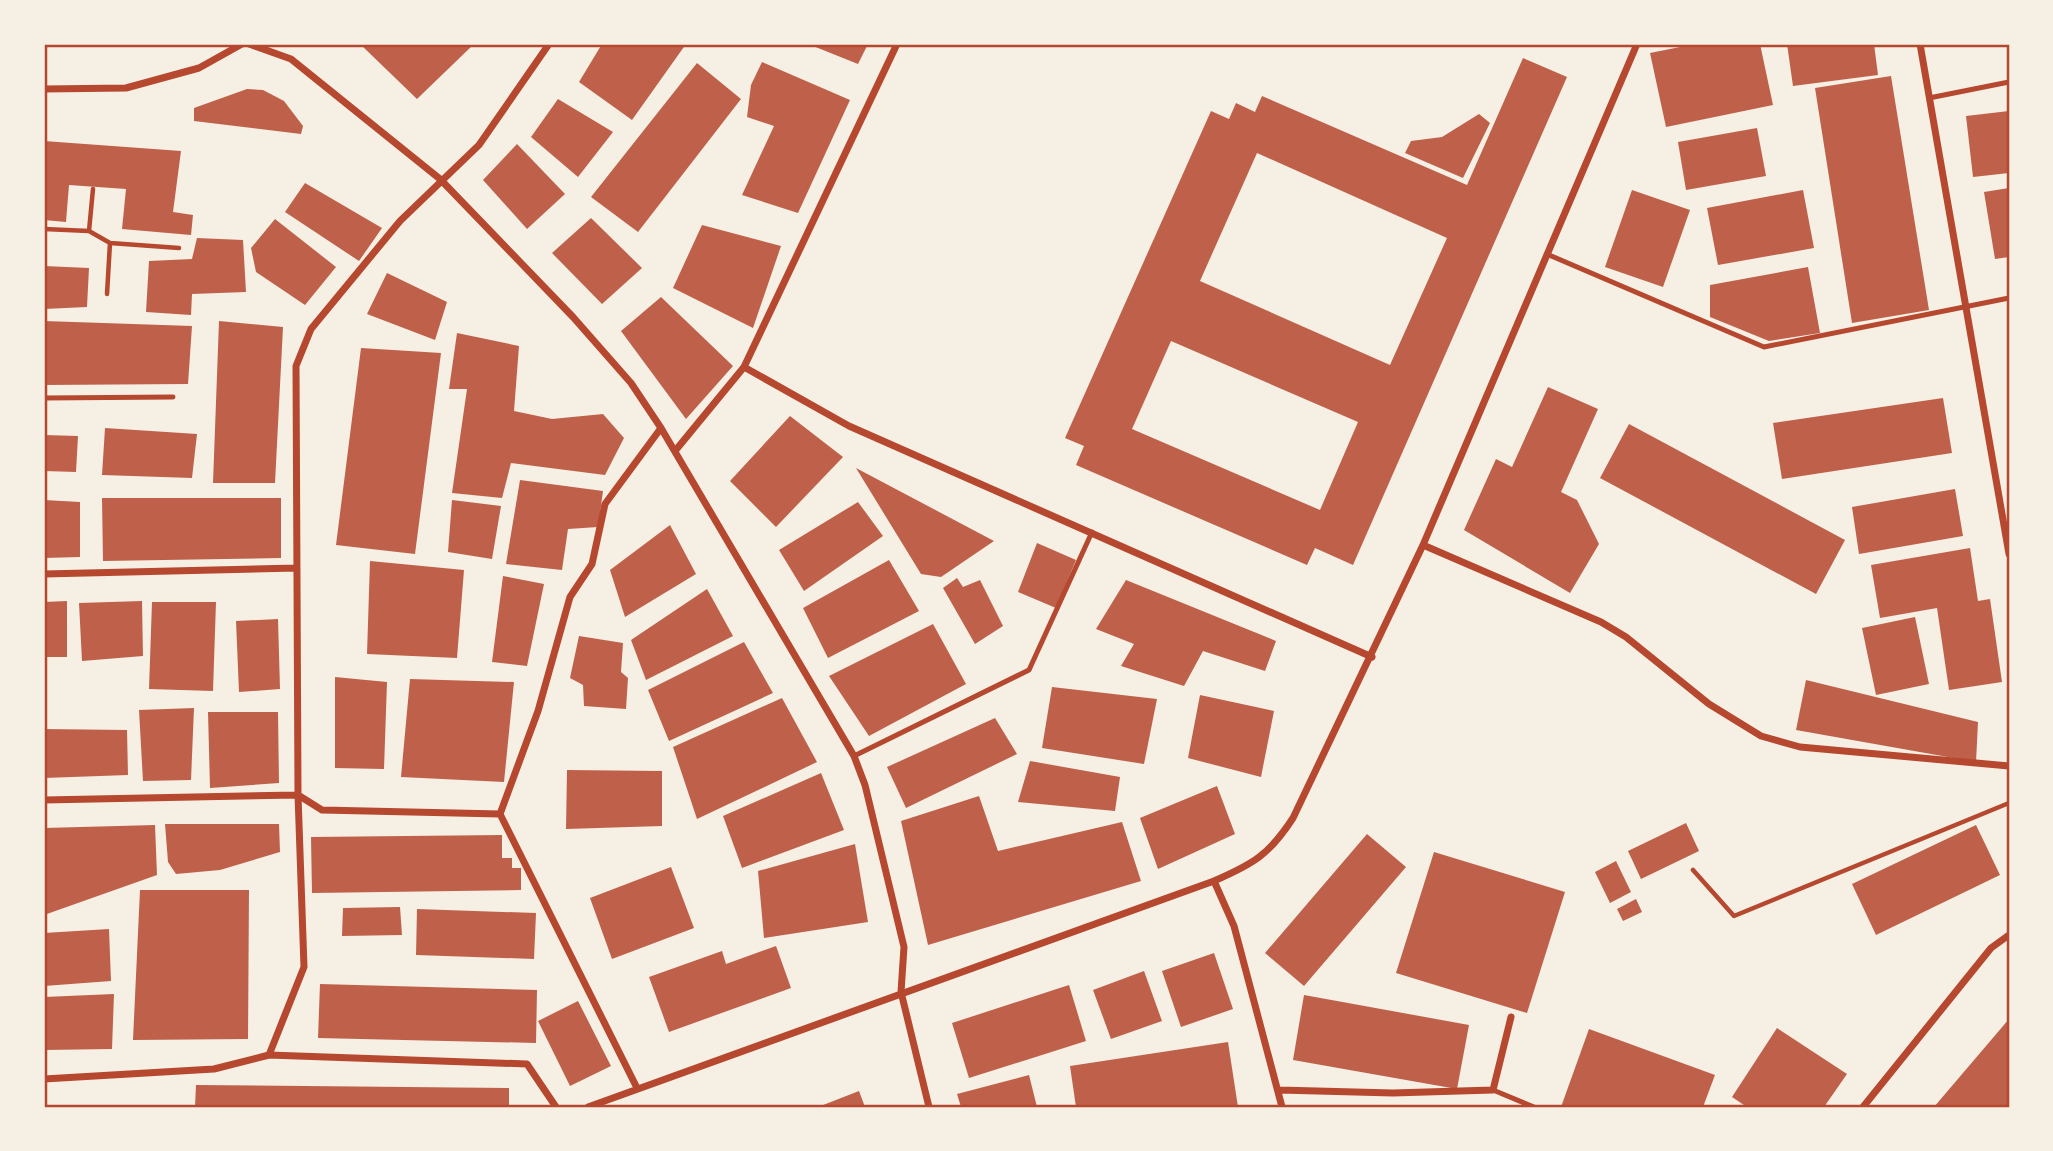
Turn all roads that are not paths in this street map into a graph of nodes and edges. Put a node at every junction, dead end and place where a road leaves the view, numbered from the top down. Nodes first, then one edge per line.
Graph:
1 (242, 44) edge
2 (249, 44) edge
3 (549, 44) edge
4 (897, 44) edge
5 (1637, 44) edge
6 (1920, 44) edge
7 (2009, 82) edge
8 (44, 89) edge
9 (1929, 98) junction
10 (440, 179) junction
11 (1549, 256) junction
12 (2009, 298) edge
13 (1965, 308) junction
14 (744, 367) junction
15 (173, 397) dead end
16 (44, 398) edge
17 (662, 428) junction
18 (675, 451) junction
19 (1092, 532) junction
20 (1423, 545) junction
21 (2009, 554) edge
22 (296, 568) junction
23 (44, 574) edge
24 (1372, 657) junction
25 (854, 757) junction
26 (2009, 766) edge
27 (299, 795) junction
28 (44, 800) edge
29 (500, 814) junction
30 (1214, 881) junction
31 (2009, 935) edge
32 (901, 992) junction
33 (1510, 1017) dead end
34 (269, 1055) junction
35 (44, 1079) edge
36 (637, 1088) junction
37 (1279, 1090) junction
38 (1493, 1090) junction
39 (556, 1107) edge
40 (588, 1107) edge
41 (929, 1107) edge
42 (1282, 1107) edge
43 (1534, 1107) edge
44 (1863, 1107) edge

1 - 8 street
2 - 10 street
3 - 10 street
4 - 14 street
5 - 11 street
6 - 9 street
7 - 9 lane
9 - 13 street
10 - 17 street
10 - 22 street
11 - 13 lane
11 - 20 street
12 - 13 lane
13 - 21 street
14 - 18 street
14 - 19 street
15 - 16 lane
17 - 18 street
17 - 29 street
18 - 25 street
19 - 24 street
19 - 25 lane
20 - 24 street
20 - 26 street
22 - 23 street
22 - 27 street
24 - 30 street
25 - 32 street
27 - 28 street
27 - 29 street
27 - 34 street
29 - 36 street
30 - 32 street
30 - 37 street
31 - 44 street
32 - 36 street
32 - 41 street
33 - 38 street
34 - 35 street
34 - 39 street
36 - 40 street
37 - 38 street
37 - 42 street
38 - 43 lane

